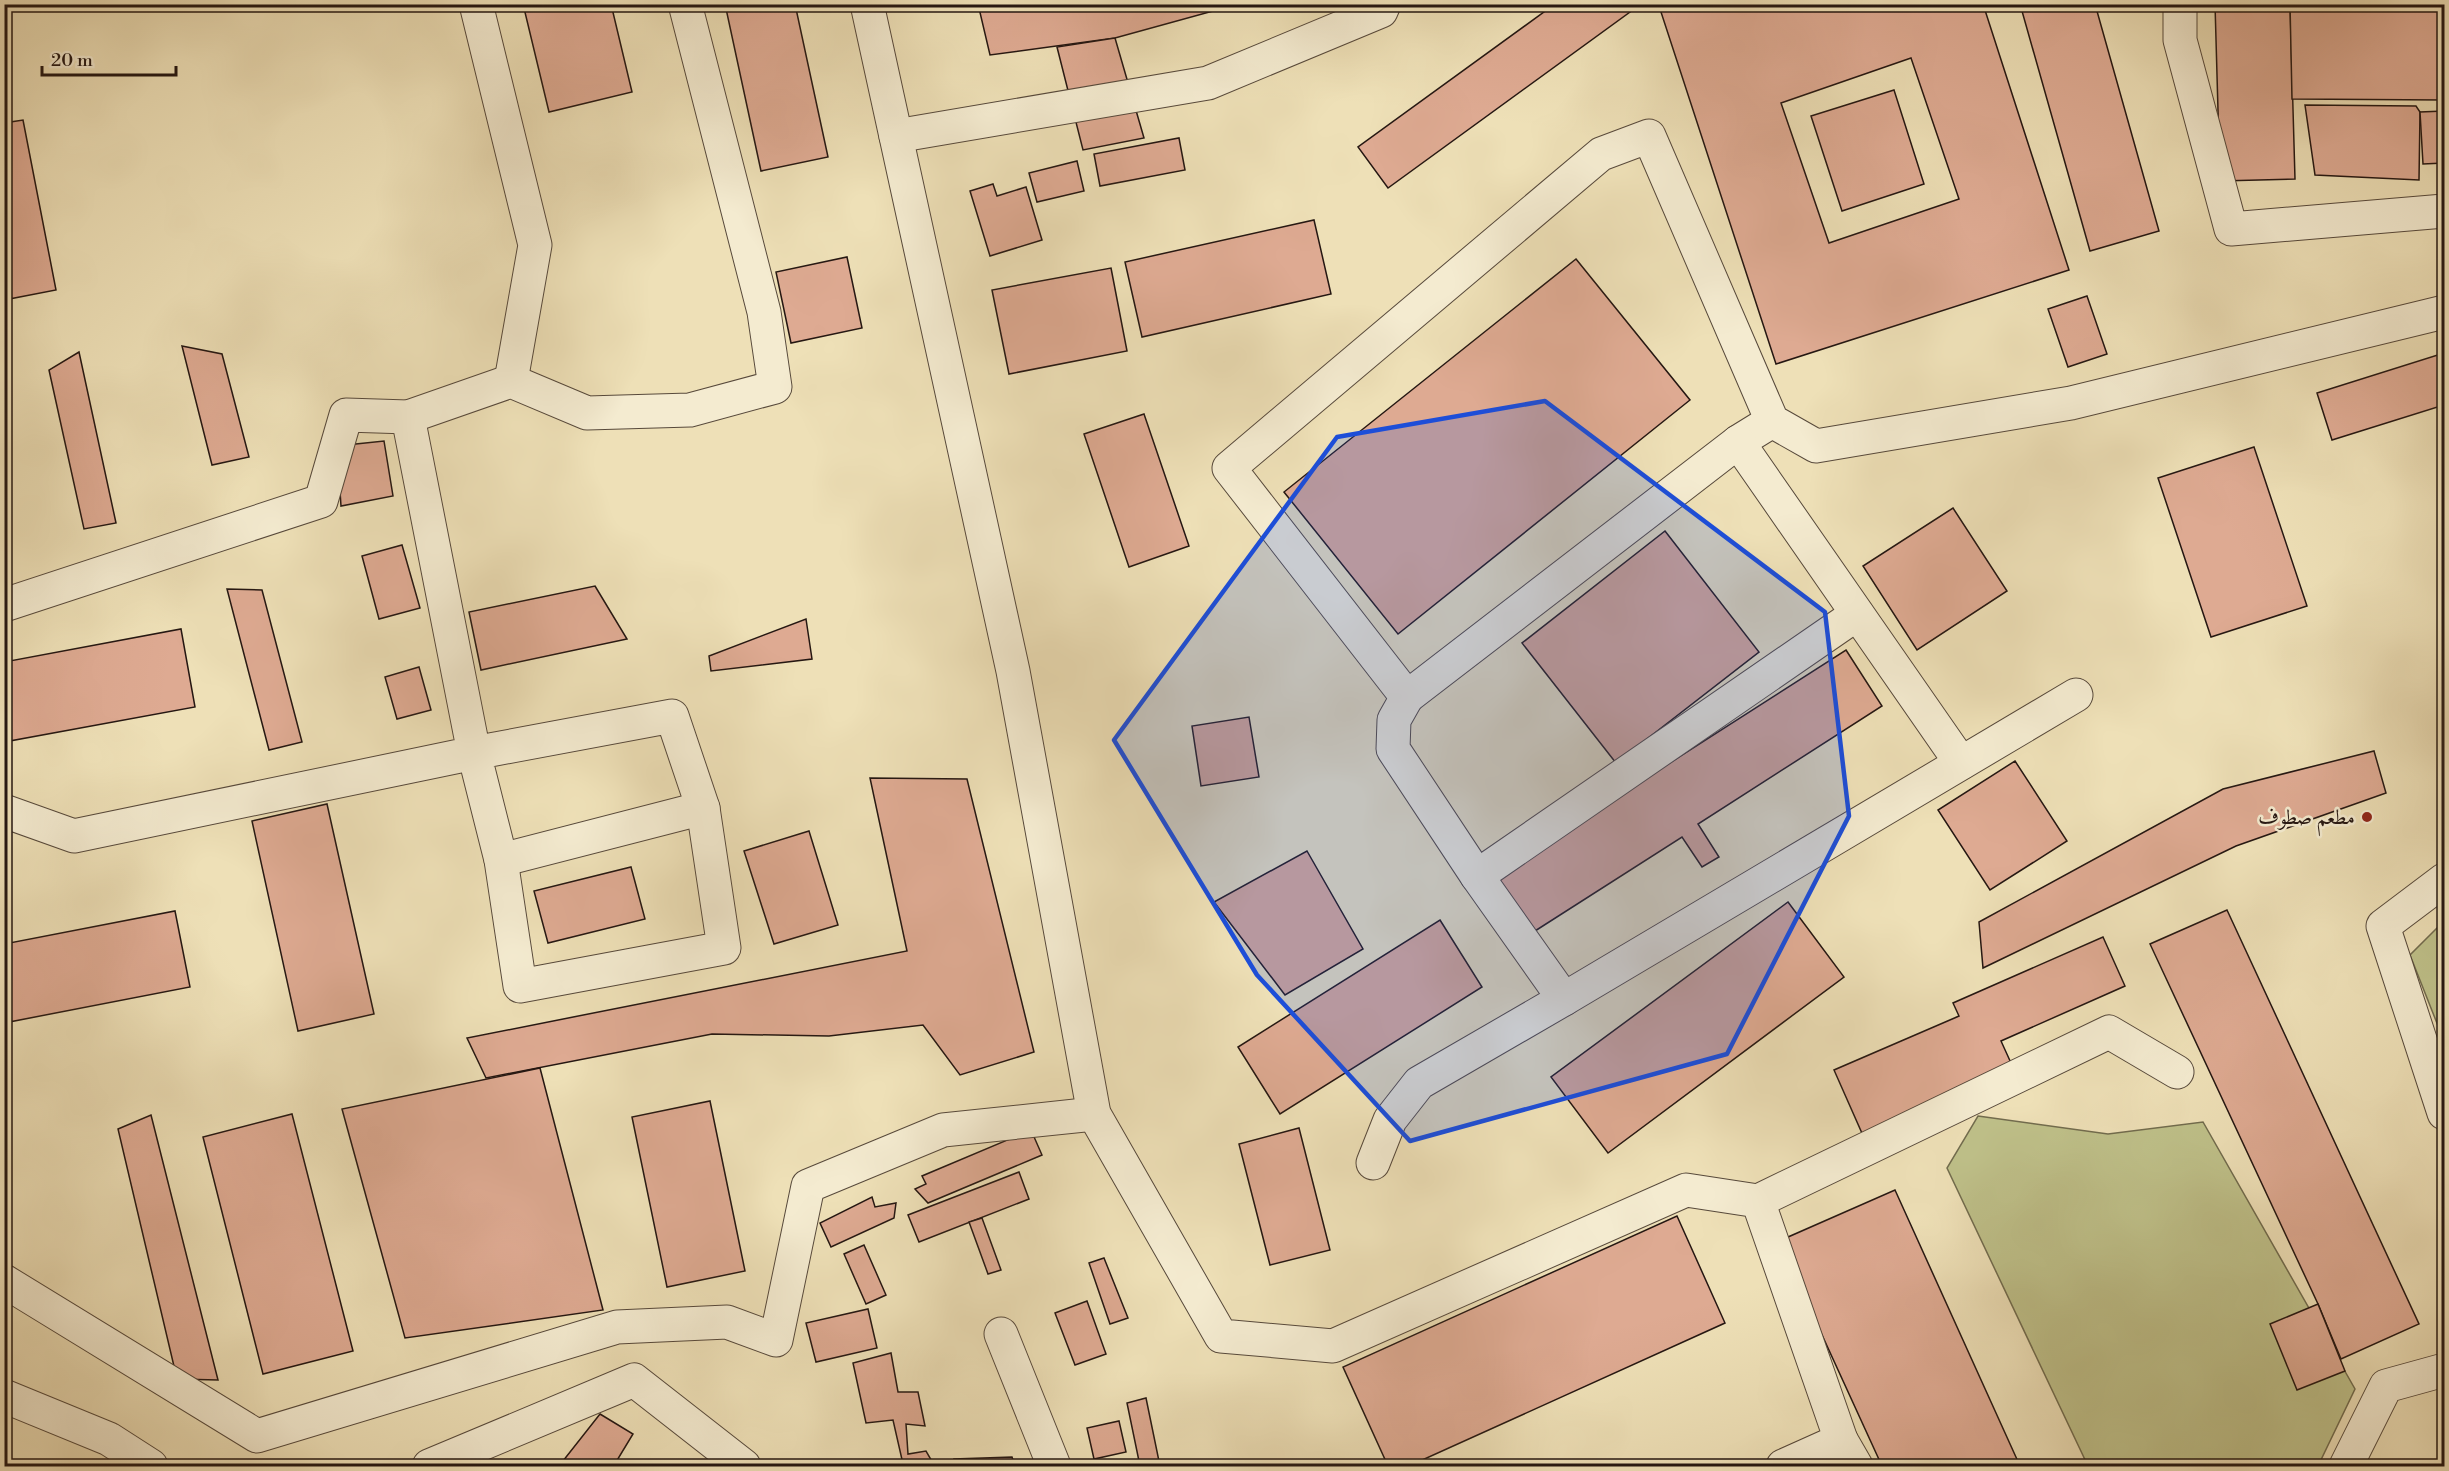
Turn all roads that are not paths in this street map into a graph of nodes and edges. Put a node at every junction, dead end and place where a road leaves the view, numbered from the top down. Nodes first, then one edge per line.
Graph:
1 (476, 4) edge
2 (685, 4) edge
3 (867, 4) edge
4 (1384, 4) edge
5 (2180, 4) edge
6 (896, 136) junction
7 (2445, 211) edge
8 (2445, 312) edge
9 (511, 381) junction
10 (408, 417) junction
11 (1772, 421) junction
12 (1738, 442) junction
13 (4, 605) edge
14 (1857, 614) junction
15 (2076, 695) dead end
16 (1407, 697) junction
17 (474, 753) junction
18 (1960, 763) junction
19 (703, 808) junction
20 (4, 811) edge
21 (501, 860) junction
22 (1477, 876) junction
23 (2445, 880) edge
24 (1564, 999) junction
25 (2177, 1072) dead end
26 (2445, 1113) edge
27 (1094, 1114) junction
28 (1373, 1163) dead end
29 (1758, 1201) junction
30 (4, 1281) edge
31 (1001, 1334) dead end
32 (2445, 1370) edge
33 (4, 1396) edge
34 (1848, 1453) edge
35 (151, 1467) edge
36 (429, 1467) edge
37 (744, 1467) edge
38 (1054, 1467) edge
39 (1783, 1467) edge
40 (2346, 1467) edge

1 - 9 lane
2 - 9 lane
3 - 6 lane
4 - 6 lane
5 - 7 lane
6 - 27 lane
8 - 11 lane
9 - 10 lane
10 - 13 lane
10 - 17 lane
11 - 12 lane
11 - 16 lane
12 - 14 lane
12 - 16 lane
14 - 18 lane
14 - 22 lane
15 - 18 lane
16 - 22 lane
17 - 19 lane
17 - 20 lane
17 - 21 lane
18 - 24 lane
19 - 21 lane
19 - 21 lane
22 - 24 lane
23 - 26 lane
24 - 28 lane
25 - 29 lane
27 - 29 lane
27 - 30 lane
29 - 34 lane
31 - 38 lane
32 - 40 lane
33 - 35 lane
34 - 39 lane
36 - 37 lane

